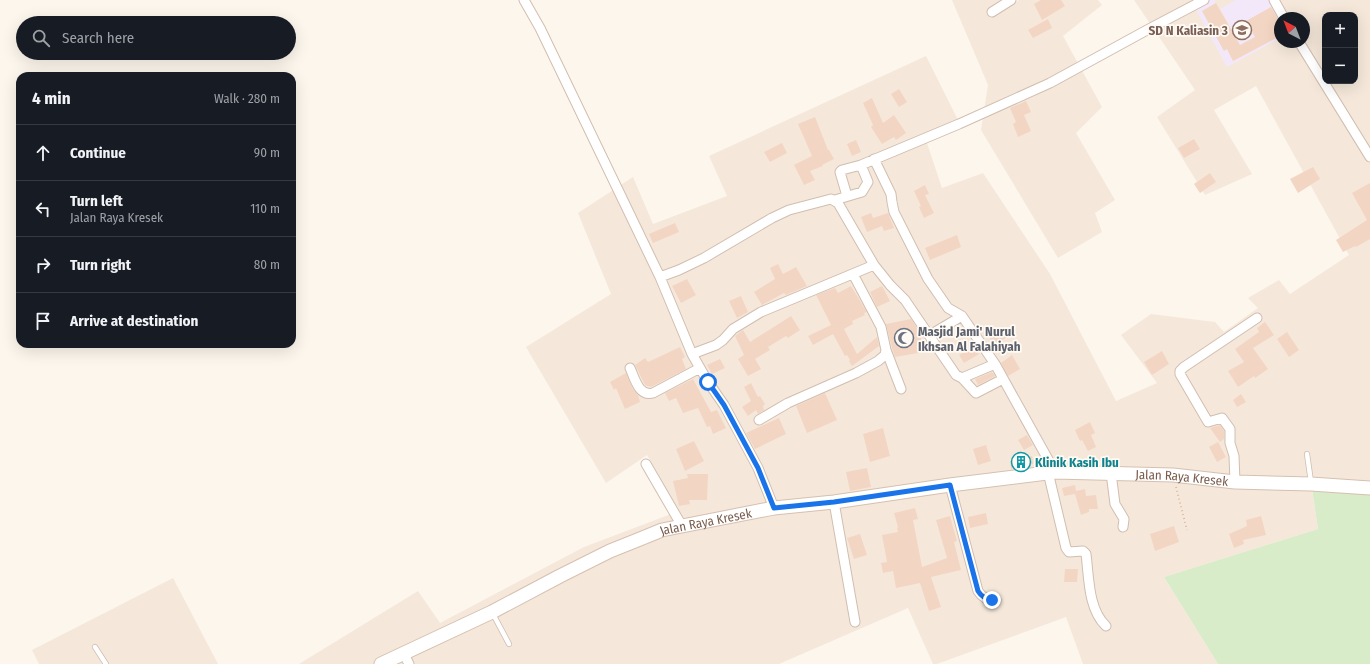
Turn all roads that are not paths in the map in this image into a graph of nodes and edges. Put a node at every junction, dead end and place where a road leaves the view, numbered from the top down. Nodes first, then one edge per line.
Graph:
1 (524, 0) edge
2 (1011, 0) edge
3 (1204, 0) edge
4 (1274, 0) edge
5 (992, 12) dead end
6 (1281, 12) edge
7 (1303, 48) edge
8 (1370, 157) edge
9 (874, 159) junction
10 (862, 164) junction
11 (847, 196) junction
12 (834, 200) junction
13 (874, 265) junction
14 (854, 274) junction
15 (660, 277) junction
16 (962, 316) junction
17 (1257, 318) dead end
18 (930, 335) junction
19 (886, 350) junction
20 (692, 354) junction
21 (995, 364) junction
22 (630, 368) dead end
23 (700, 368) junction
24 (962, 378) junction
25 (1003, 379) junction
26 (901, 390) dead end
27 (759, 420) dead end
28 (1307, 454) dead end
29 (646, 464) dead end
30 (1051, 472) junction
31 (1112, 473) junction
32 (1235, 482) junction
33 (1311, 484) junction
34 (950, 485) junction
35 (1370, 488) edge
36 (834, 502) junction
37 (774, 508) junction
38 (682, 526) junction
39 (1123, 526) dead end
40 (996, 600) dead end
41 (492, 612) junction
42 (855, 622) dead end
43 (1106, 626) dead end
44 (509, 644) dead end
45 (95, 647) dead end
46 (406, 659) edge
47 (106, 664) edge
48 (381, 664) edge

1 - 15 street
2 - 5 street
3 - 9 street
4 - 6 street
7 - 8 street
9 - 10 street
9 - 16 street
10 - 11 street
10 - 11 street
11 - 12 street
12 - 13 street
12 - 15 street
13 - 14 street
13 - 18 street
14 - 19 street
14 - 20 street
15 - 20 street
16 - 18 street
16 - 21 street
17 - 32 street
18 - 24 street
19 - 26 street
19 - 27 street
20 - 23 street
21 - 24 street
21 - 25 street
22 - 23 street
23 - 37 street
24 - 25 street
25 - 30 street
28 - 33 lane
29 - 38 street
30 - 31 main road, Jalan Raya Kresek
30 - 34 main road, Jalan Raya Kresek
30 - 43 street
31 - 32 main road, Jalan Raya Kresek
31 - 39 street
32 - 33 main road, Jalan Raya Kresek
33 - 35 main road, Jalan Raya Kresek
34 - 36 main road, Jalan Raya Kresek
34 - 40 street
36 - 37 main road, Jalan Raya Kresek
36 - 42 street
37 - 38 main road, Jalan Raya Kresek
38 - 41 main road, Jalan Raya Kresek
41 - 44 lane
41 - 46 main road, Jalan Raya Kresek
45 - 47 lane
46 - 48 main road, Jalan Raya Kresek

